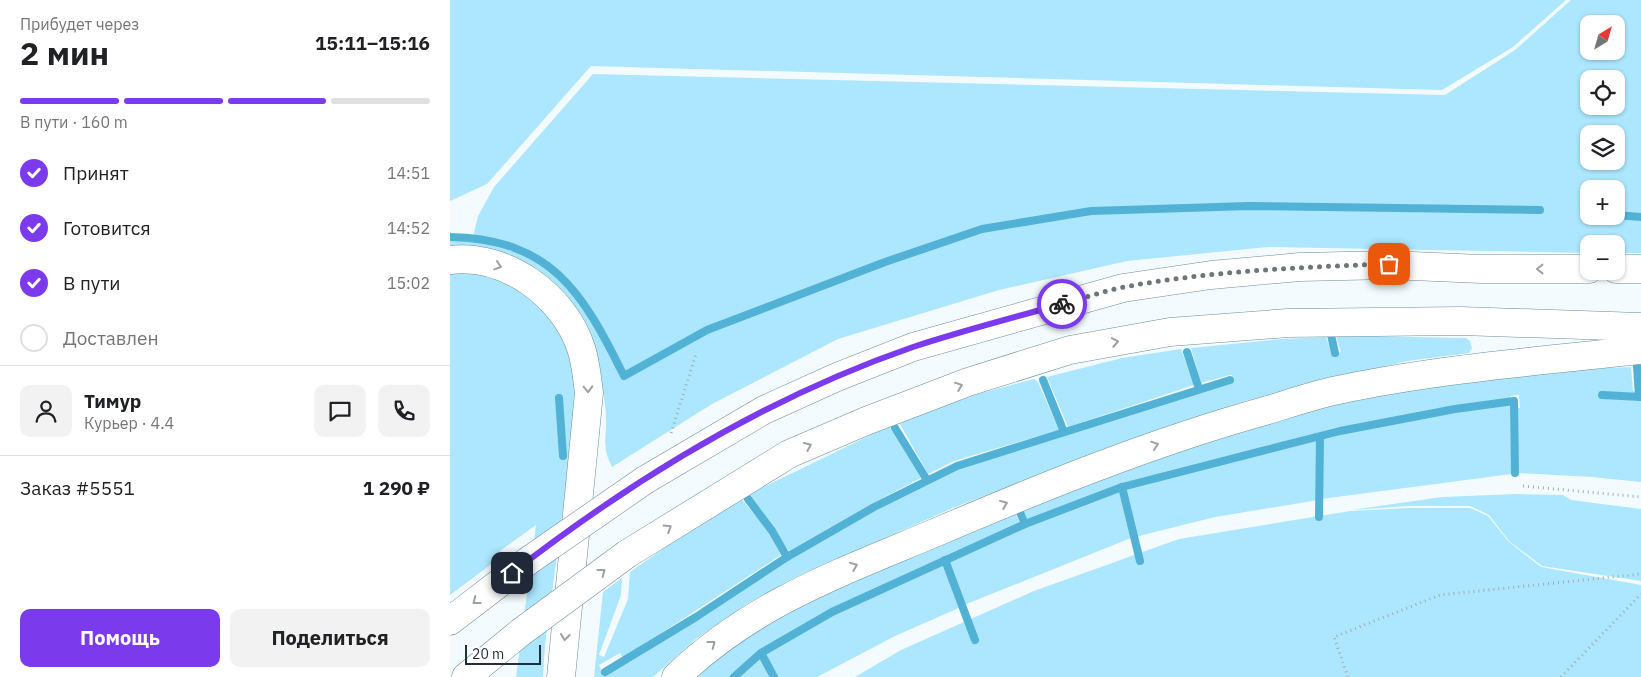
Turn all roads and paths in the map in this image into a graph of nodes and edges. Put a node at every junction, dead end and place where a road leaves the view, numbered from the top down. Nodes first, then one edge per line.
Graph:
1 (450, 260) edge
2 (1580, 269) edge
3 (1625, 269) edge
4 (1641, 269) edge
5 (1641, 327) edge
6 (1641, 350) edge
7 (696, 354) dead end
8 (671, 433) dead end
9 (1523, 486) dead end
10 (1641, 497) edge
11 (1641, 574) edge
12 (1641, 594) edge
13 (450, 621) edge
14 (466, 677) edge
15 (561, 677) edge
16 (676, 677) edge
17 (1348, 677) edge
18 (1561, 677) edge

1 -> 15 main road
2 -> 13 main road, bridge
3 - 4 main road
14 -> 5 main road, bridge
16 -> 6 main road
7 - 8 path
9 - 10 path
11 - 17 path
12 - 18 path

